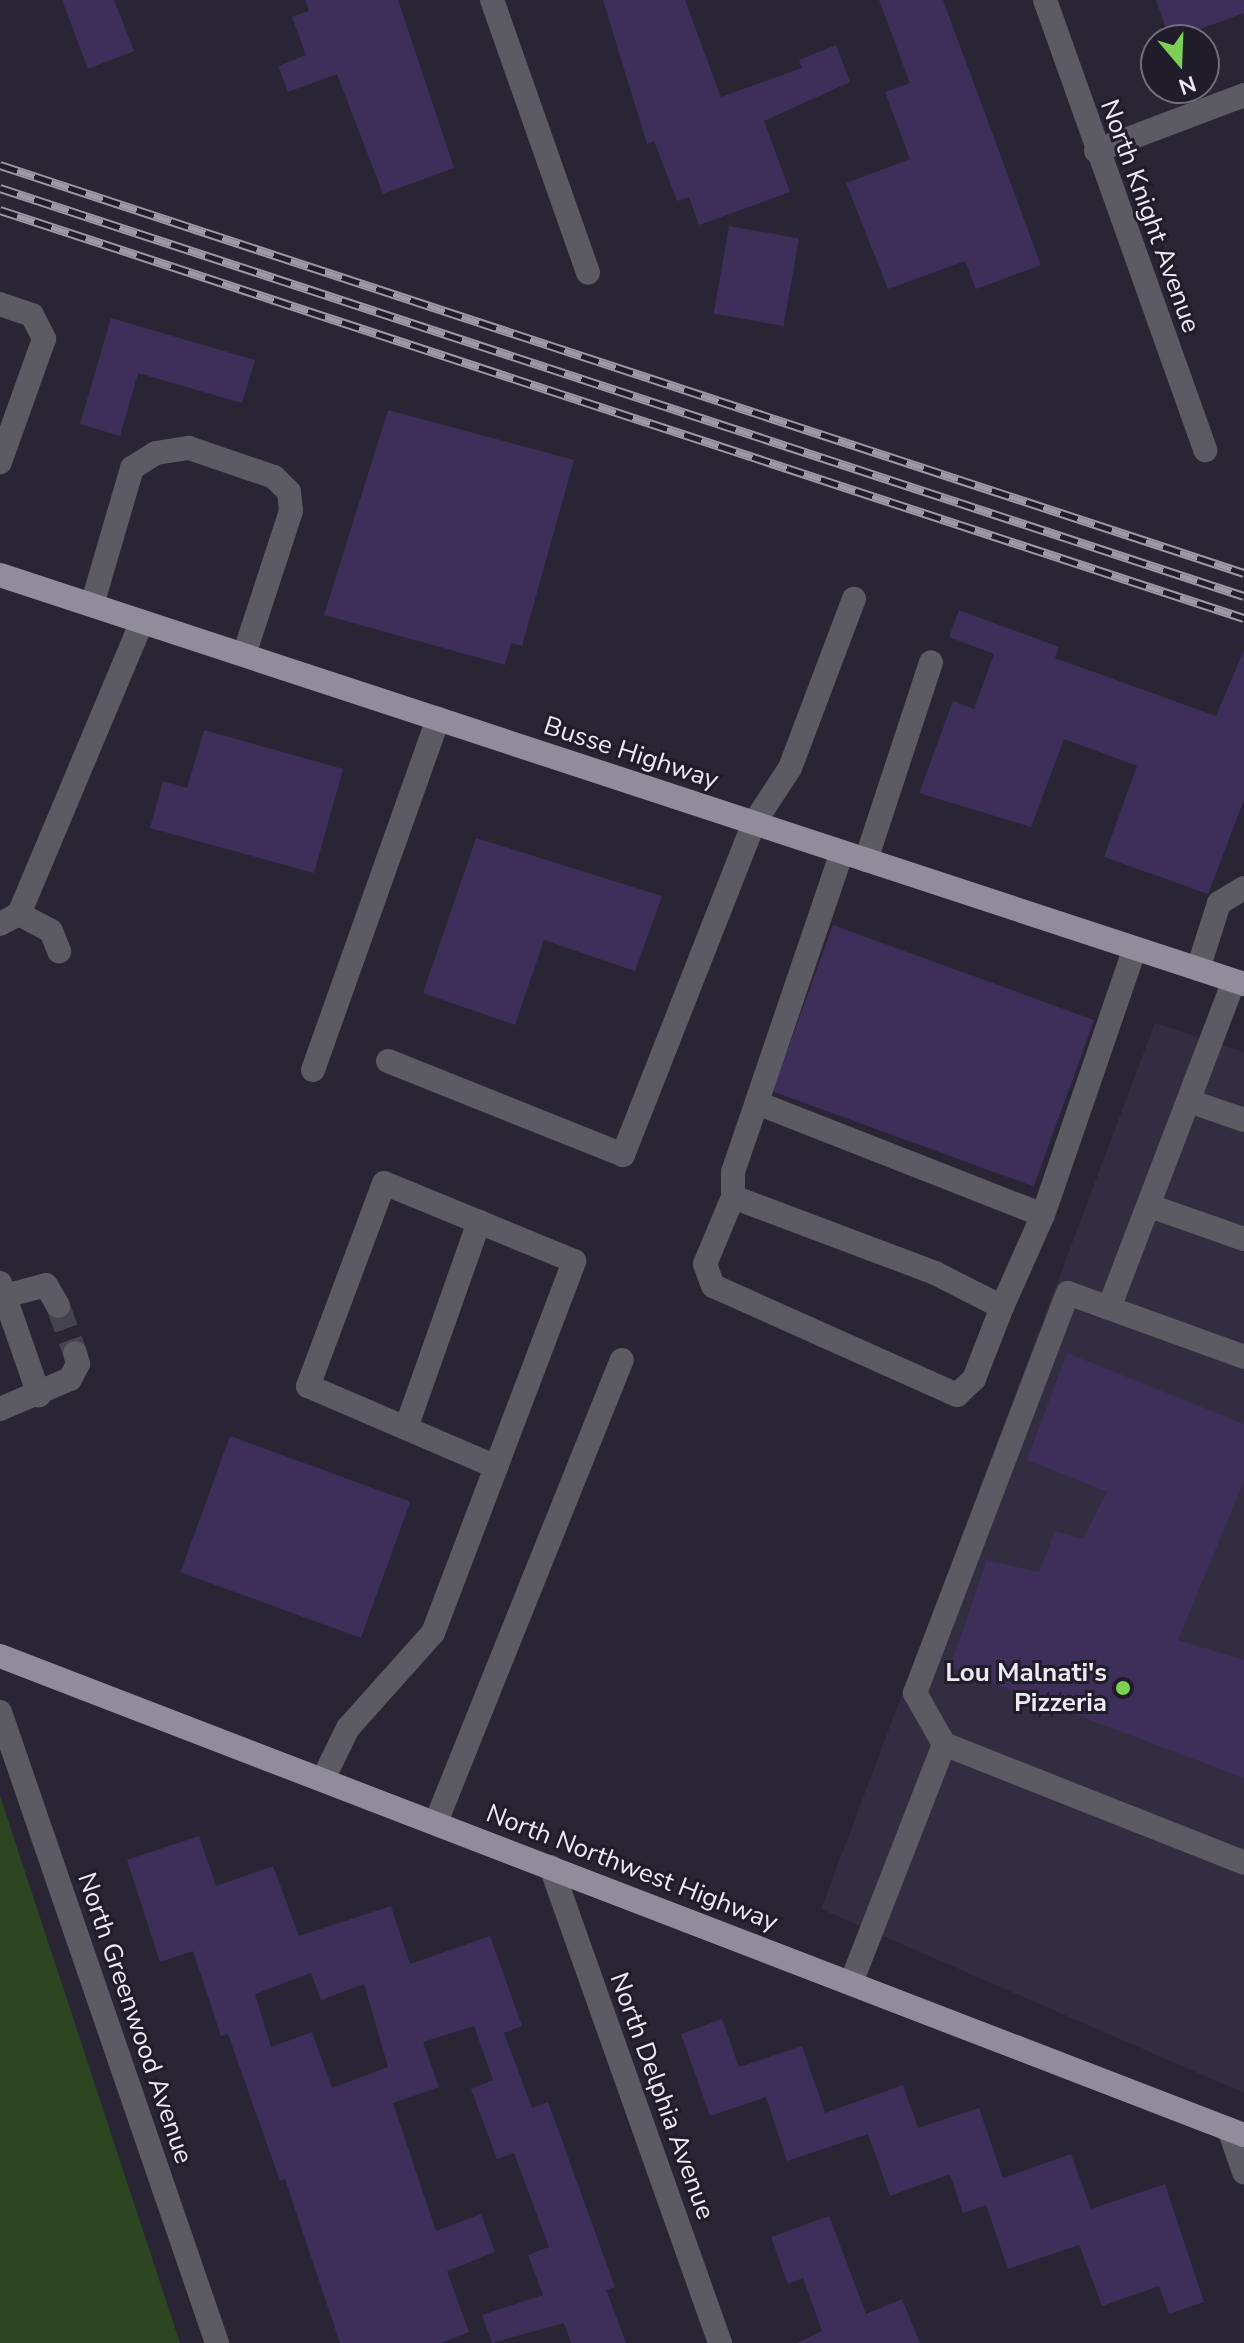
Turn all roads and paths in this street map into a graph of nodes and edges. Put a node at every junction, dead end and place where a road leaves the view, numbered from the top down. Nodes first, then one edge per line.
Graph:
1 (492, 0) edge
2 (1045, 0) edge
3 (1244, 95) edge
4 (1096, 151) junction
5 (588, 273) dead end
6 (0, 304) edge
7 (1205, 450) dead end
8 (0, 462) edge
9 (0, 575) edge
10 (854, 599) dead end
11 (92, 605) junction
12 (142, 622) junction
13 (244, 655) junction
14 (931, 662) dead end
15 (438, 719) junction
16 (754, 823) junction
17 (842, 852) junction
18 (866, 860) junction
19 (1244, 888) edge
20 (9, 919) edge
21 (1135, 948) junction
22 (59, 951) dead end
23 (1198, 969) junction
24 (1239, 983) edge
25 (388, 1061) dead end
26 (313, 1070) dead end
27 (1189, 1101) junction
28 (757, 1103) junction
29 (1244, 1120) edge
30 (733, 1197) junction
31 (1150, 1206) junction
32 (1043, 1215) junction
33 (479, 1222) junction
34 (1244, 1239) edge
35 (2, 1289) edge
36 (58, 1306) tunnel mouth
37 (1002, 1307) junction
38 (1109, 1308) junction
39 (75, 1353) dead end
40 (1244, 1357) edge
41 (622, 1360) dead end
42 (39, 1395) junction
43 (0, 1409) edge
44 (406, 1428) junction
45 (496, 1467) junction
46 (0, 1656) edge
47 (0, 1712) edge
48 (944, 1744) junction
49 (323, 1779) junction
50 (436, 1822) junction
51 (1244, 1863) edge
52 (551, 1867) junction
53 (851, 1983) junction
54 (1237, 2132) edge
55 (1244, 2172) edge
56 (217, 2343) edge
57 (720, 2343) edge

1 - 5 street
2 - 4 street, North Knight Avenue
3 - 4 street
4 - 7 street, North Knight Avenue
6 - 8 street
9 - 11 main road, Busse Highway
10 - 16 street
11 - 12 main road, Busse Highway
11 - 13 street
12 - 13 main road, Busse Highway
12 - 20 street
13 - 15 main road, Busse Highway
14 - 18 street
15 - 16 main road, Busse Highway
15 - 26 street
16 - 17 main road, Busse Highway
16 - 25 street
17 - 18 main road, Busse Highway
17 - 28 street
18 - 21 main road, Busse Highway
19 - 23 street
20 - 22 street
21 - 23 main road, Busse Highway
21 - 32 street
23 - 24 main road, Busse Highway
24 - 27 street
27 - 29 street
27 - 31 street
28 - 30 street
28 - 32 street
30 - 37 street
30 - 37 street
31 - 34 street
31 - 38 street
32 - 37 street
33 - 44 street
33 - 44 street
33 - 45 street
35 - 36 street
35 - 42 street
38 - 40 street
38 - 48 street
39 - 42 street
41 - 50 street
42 - 43 street
44 - 45 street
45 - 49 street
46 - 49 main road, North Northwest Highway
47 - 56 street, North Greenwood Avenue
48 - 51 street
48 - 53 street
49 - 50 main road, North Northwest Highway
50 - 52 main road, North Northwest Highway
52 - 53 main road, North Northwest Highway
52 - 57 street, North Delphia Avenue
53 - 54 main road, North Northwest Highway
54 - 55 street

